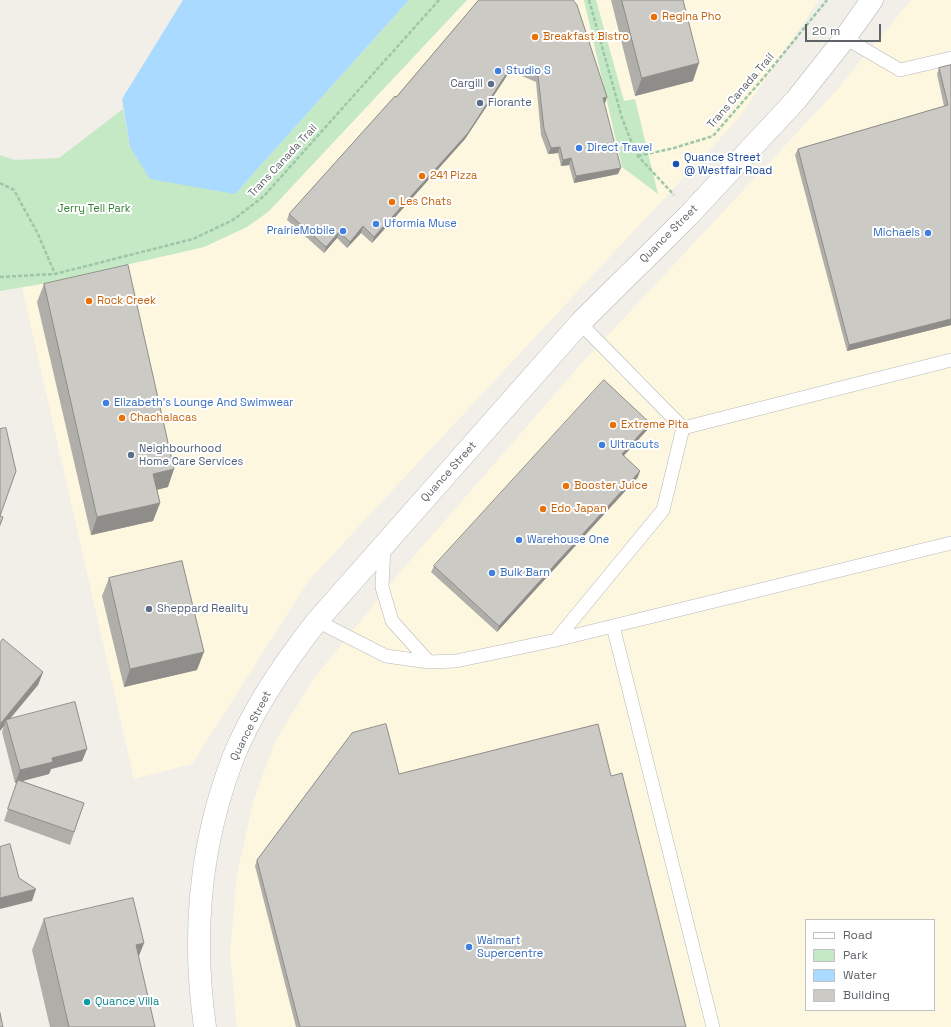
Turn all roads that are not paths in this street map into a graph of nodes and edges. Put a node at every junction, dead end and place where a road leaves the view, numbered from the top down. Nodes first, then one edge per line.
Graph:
1 (872, 0) edge
2 (845, 38) junction
3 (951, 58) edge
4 (580, 323) junction
5 (951, 360) edge
6 (683, 428) junction
7 (951, 543) edge
8 (384, 544) junction
9 (317, 621) junction
10 (613, 626) junction
11 (556, 640) junction
12 (429, 662) junction
13 (205, 1027) edge
14 (713, 1027) edge

1 - 2 street, Quance Street
2 - 3 lane
2 - 4 street, Quance Street
4 - 6 lane
4 - 8 street, Quance Street
5 - 6 lane
6 - 11 lane
7 - 10 lane
8 - 9 street, Quance Street
8 - 12 lane
9 - 12 lane
9 - 13 street, Quance Street
10 - 11 lane
10 - 14 lane
11 - 12 lane

